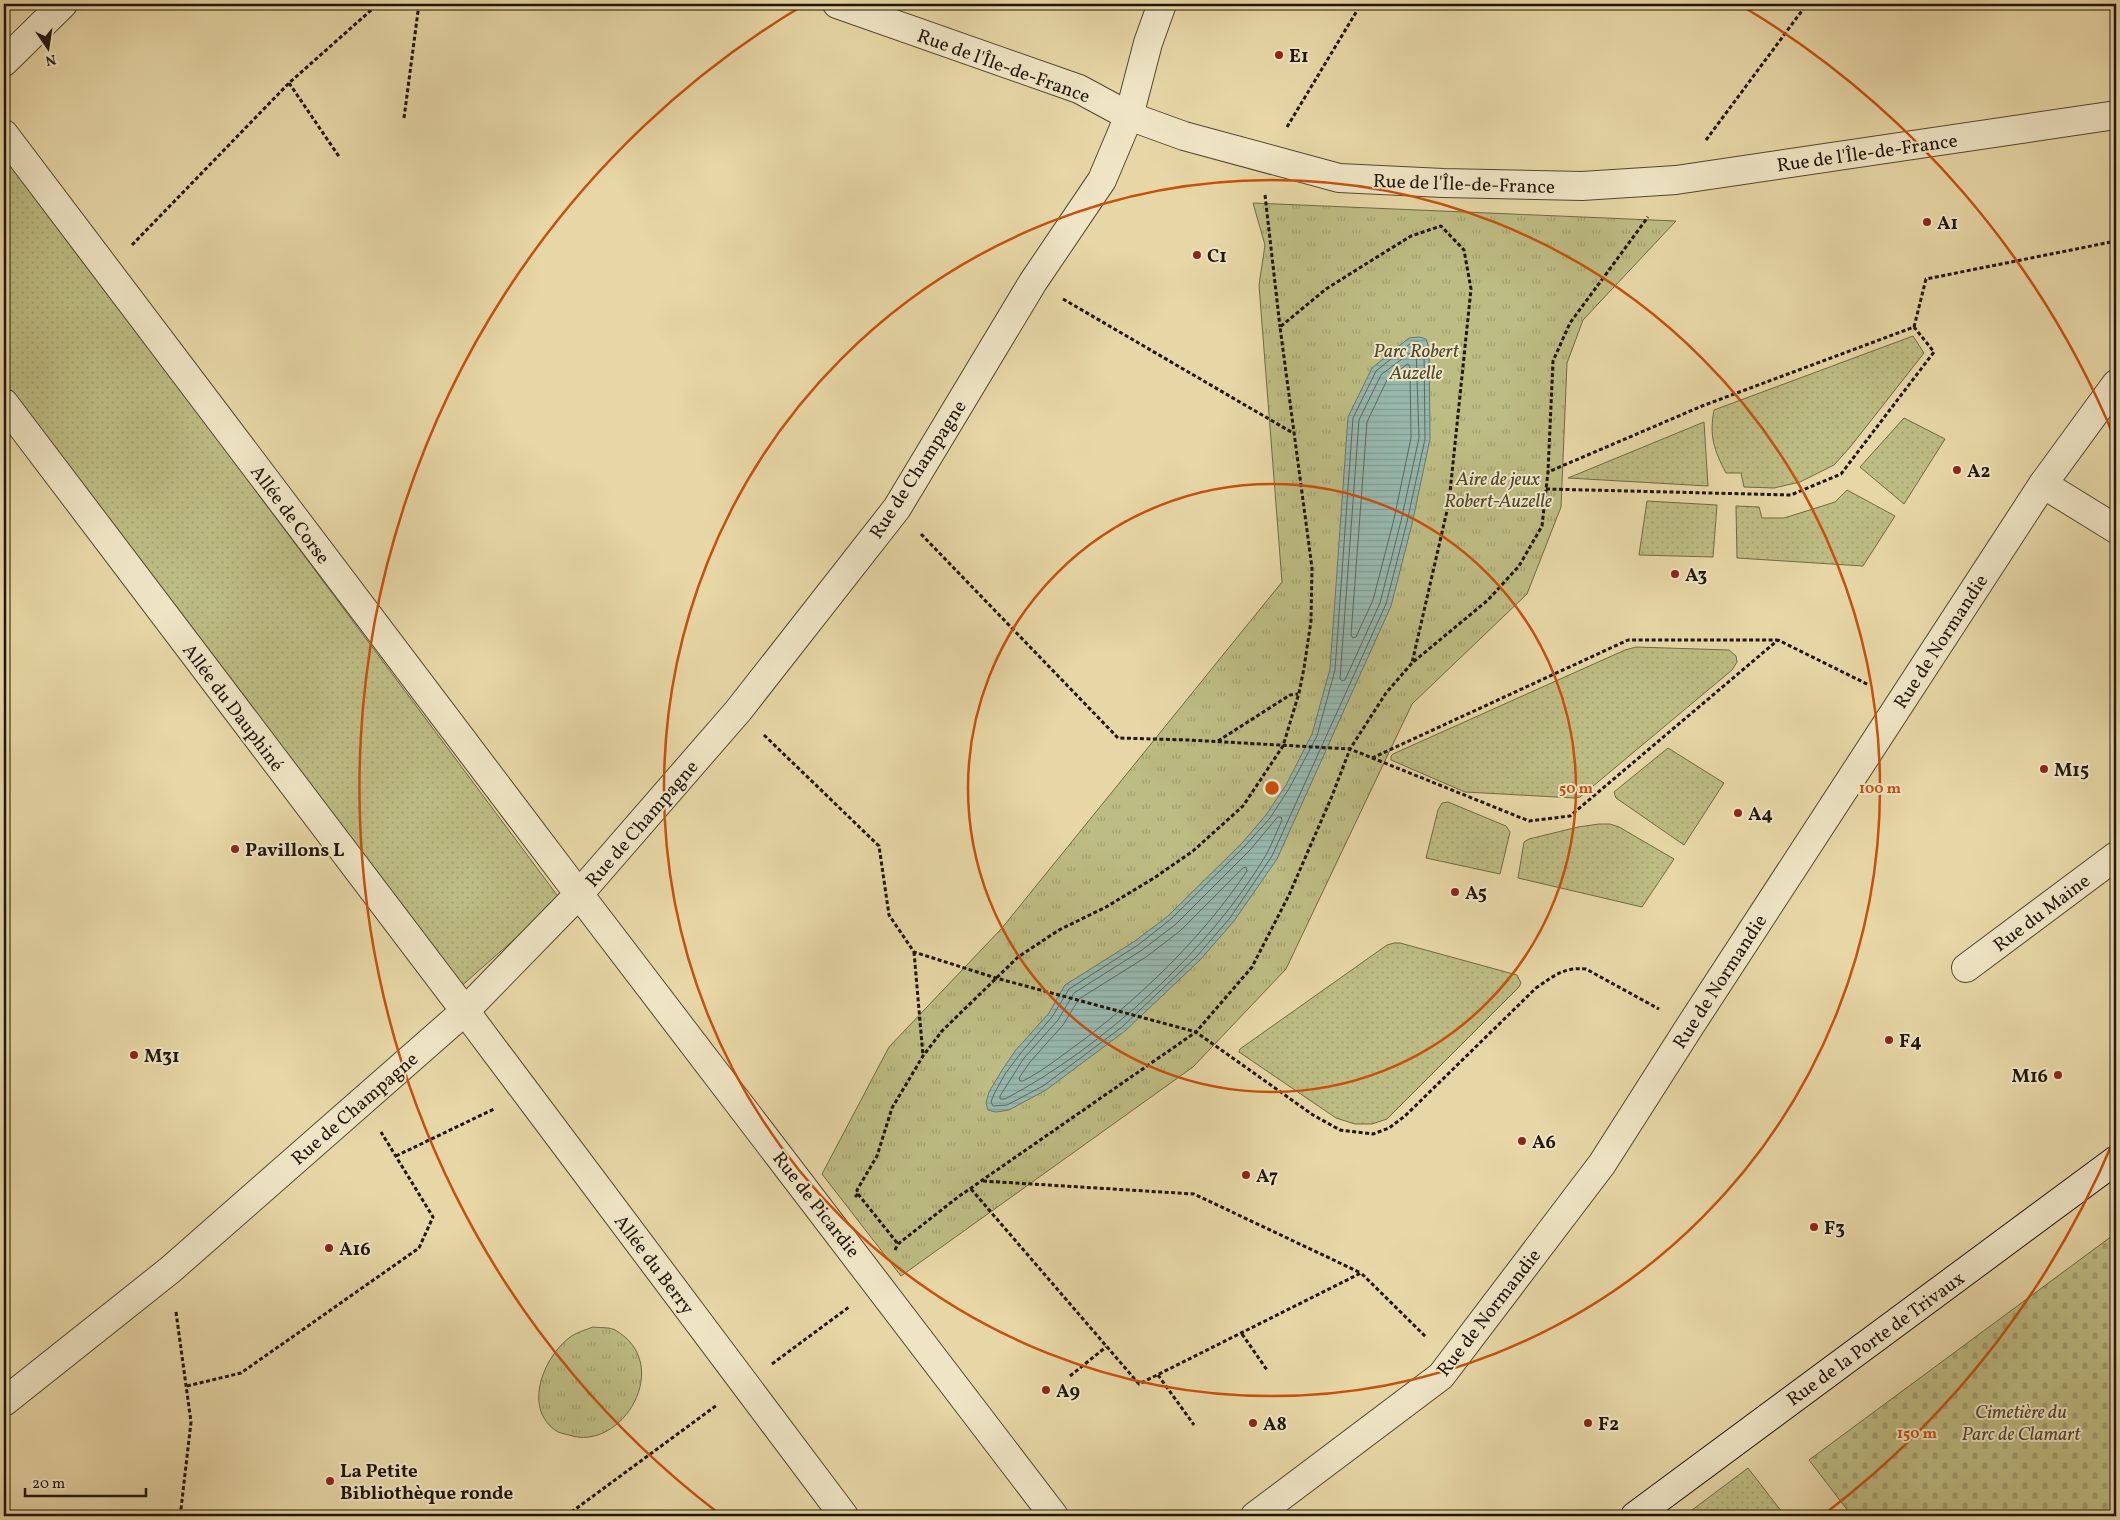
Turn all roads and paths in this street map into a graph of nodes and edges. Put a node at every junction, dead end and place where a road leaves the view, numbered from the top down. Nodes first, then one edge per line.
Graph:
1 (63, 4) edge
2 (378, 4) edge
3 (419, 4) edge
4 (837, 4) edge
5 (1162, 4) edge
6 (1361, 4) edge
7 (1807, 4) edge
8 (4, 62) edge
9 (289, 83) junction
10 (2116, 115) edge
11 (1129, 116) junction
12 (404, 118) dead end
13 (4, 134) edge
14 (340, 158) dead end
15 (1264, 158) junction
16 (1676, 180) junction
17 (2116, 241) edge
18 (107, 270) junction
19 (1033, 282) junction
20 (1280, 326) junction
21 (1914, 327) junction
22 (2116, 384) edge
23 (4, 403) edge
24 (1293, 434) junction
25 (1548, 472) junction
26 (2043, 484) junction
27 (1546, 489) junction
28 (897, 508) junction
29 (2116, 528) edge
30 (1778, 640) junction
31 (1412, 663) junction
32 (1299, 693) junction
33 (1902, 701) junction
34 (738, 711) junction
35 (1216, 742) junction
36 (1283, 746) junction
37 (1350, 749) junction
38 (1372, 758) junction
39 (2116, 856) edge
40 (578, 894) junction
41 (914, 952) junction
42 (1966, 968) dead end
43 (996, 978) junction
44 (465, 1012) junction
45 (1690, 1026) junction
46 (1196, 1032) junction
47 (923, 1056) junction
48 (526, 1093) junction
49 (362, 1100) junction
50 (396, 1156) junction
51 (2116, 1160) edge
52 (982, 1181) junction
53 (971, 1189) junction
54 (898, 1244) junction
55 (170, 1270) junction
56 (1361, 1274) junction
57 (877, 1283) junction
58 (1242, 1334) junction
59 (1106, 1347) junction
60 (1451, 1362) junction
61 (1267, 1370) dead end
62 (1158, 1375) junction
63 (1070, 1376) dead end
64 (745, 1384) junction
65 (186, 1386) junction
66 (4, 1402) edge
67 (1194, 1425) dead end
68 (183, 1516) edge
69 (566, 1516) edge
70 (844, 1516) edge
71 (1054, 1516) edge
72 (1254, 1516) edge
73 (1635, 1516) edge

1 - 8 street
2 - 9 path
3 - 12 path
4 - 11 street, Rue de l'Île-de-France
5 - 11 street, Rue de Champagne
6 - 15 path
7 - 16 path
9 - 14 path
9 - 18 path
10 - 16 street, Rue de l'Île-de-France
11 - 15 street, Rue de l'Île-de-France
11 - 19 street, Rue de Champagne
13 - 18 street, Allée de Corse
15 - 16 street, Rue de l'Île-de-France
15 - 20 path
16 - 25 path
17 - 21 path
18 - 40 street, Allée de Corse
19 - 24 path
19 - 28 street, Rue de Champagne
20 - 24 path
20 - 31 path
21 - 25 path
21 - 27 path
22 - 26 street, Rue de Normandie
23 - 44 street, Allée du Dauphiné
24 - 32 path
25 - 27 path
26 - 29 street
26 - 33 street, Rue de Normandie
27 - 31 path
28 - 34 street, Rue de Champagne
28 - 35 path
30 - 33 path
30 - 38 path
30 - 38 path
31 - 37 path
32 - 35 path
32 - 36 path
33 - 45 street, Rue de Normandie
34 - 40 street, Rue de Champagne
34 - 41 path
35 - 36 path
36 - 37 path
36 - 43 path
37 - 38 path
37 - 46 path
39 - 42 street, Rue du Maine
40 - 44 street, Rue de Champagne
40 - 57 street, Rue de Picardie
41 - 43 path
41 - 47 path
43 - 46 path
43 - 47 path
44 - 48 street, Allée du Berry
44 - 49 street, Rue de Champagne
45 - 46 path
45 - 60 street, Rue de Normandie
46 - 52 path
47 - 54 path
48 - 50 path
48 - 64 street, Allée du Berry
49 - 50 path
49 - 55 street, Rue de Champagne
50 - 65 path
51 - 73 street, Rue de la Porte de Trivaux
52 - 53 path
52 - 56 path
53 - 54 path
53 - 59 path
54 - 57 path
55 - 65 path
55 - 66 street, Rue de Champagne
56 - 58 path
56 - 60 path
57 - 64 path
57 - 71 street, Rue de Picardie
58 - 61 path
58 - 62 path
59 - 62 path
59 - 63 path
60 - 72 street, Rue de Normandie
62 - 67 path
64 - 69 path
64 - 70 street, Allée du Berry
65 - 68 path

